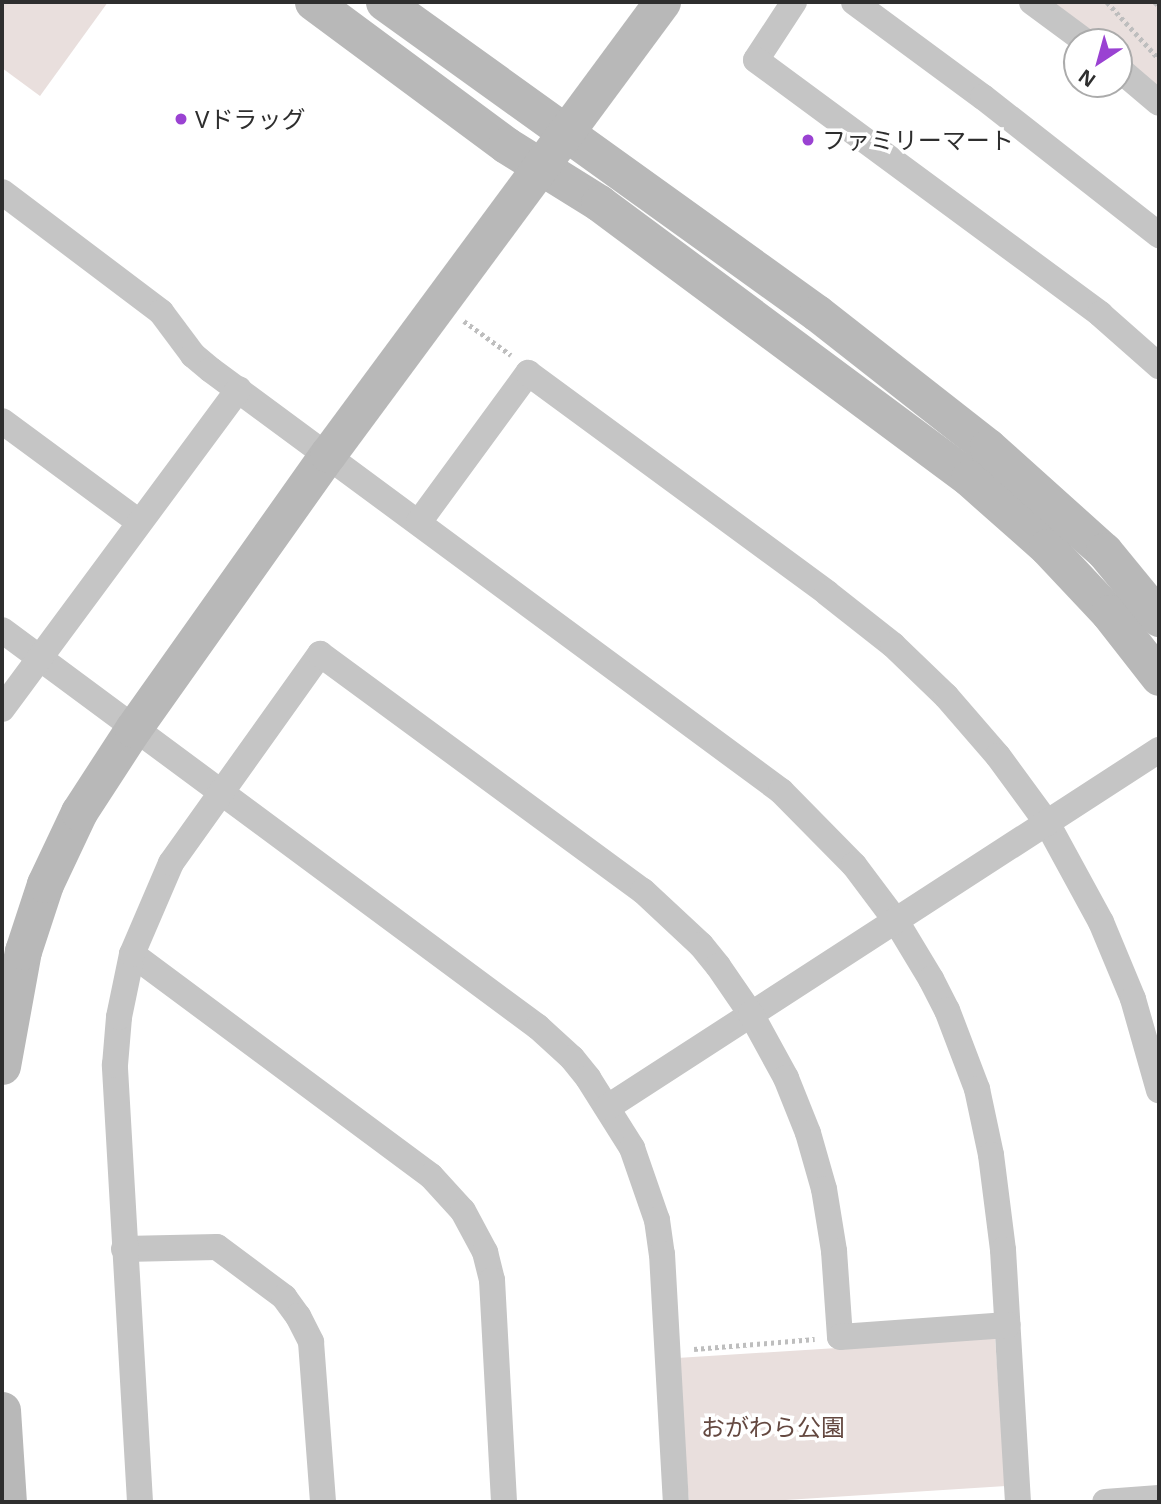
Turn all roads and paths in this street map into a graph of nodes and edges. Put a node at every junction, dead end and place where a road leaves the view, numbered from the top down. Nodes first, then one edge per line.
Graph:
1 (313, 2) edge
2 (384, 2) edge
3 (662, 2) edge
4 (794, 2) edge
5 (854, 2) edge
6 (1032, 2) edge
7 (1107, 2) edge
8 (1155, 2) edge
9 (1159, 6) edge
10 (1067, 28) edge
11 (1159, 59) edge
12 (1133, 81) edge
13 (1159, 103) edge
14 (563, 133) junction
15 (540, 167) junction
16 (2, 192) edge
17 (1159, 235) edge
18 (462, 320) dead end
19 (1159, 366) edge
20 (528, 373) junction
21 (239, 389) junction
22 (2, 421) edge
23 (328, 454) junction
24 (139, 522) junction
25 (419, 522) junction
26 (1159, 618) edge
27 (2, 630) edge
28 (39, 659) junction
29 (1159, 677) edge
30 (2, 709) edge
31 (133, 729) junction
32 (1159, 750) edge
33 (221, 792) junction
34 (1047, 823) junction
35 (896, 921) junction
36 (132, 954) junction
37 (751, 1014) junction
38 (2, 1066) edge
39 (1159, 1090) edge
40 (608, 1107) junction
41 (124, 1249) junction
42 (1008, 1325) junction
43 (840, 1337) junction
44 (667, 1351) junction
45 (2, 1410) edge
46 (1159, 1498) edge
47 (8, 1502) edge
48 (139, 1502) edge
49 (323, 1502) edge
50 (504, 1502) edge
51 (676, 1502) edge
52 (1018, 1502) edge
53 (1105, 1502) edge

1 - 15 street
2 - 14 street
3 - 14 street
4 - 19 street
5 - 17 street
6 - 10 street
7 - 11 path
8 - 9 path
12 - 13 street
14 - 15 street
14 - 26 street
15 - 23 street
15 - 29 street
16 - 21 street
18 - 20 path
20 - 25 street
20 - 34 street
21 - 23 street
21 - 24 street
22 - 24 street
23 - 25 street
23 - 31 street
24 - 28 street
25 - 35 street
27 - 28 street
28 - 30 street
28 - 31 street
31 - 33 street
31 - 38 street
32 - 34 street
33 - 36 street
33 - 37 street
33 - 40 street
34 - 35 street
34 - 39 street
35 - 37 street
35 - 42 street
36 - 41 street
36 - 50 street
37 - 40 street
37 - 43 street
40 - 44 street
41 - 48 street
41 - 49 street
42 - 43 street
42 - 52 street
43 - 44 path
44 - 51 street
45 - 47 street
46 - 53 street

